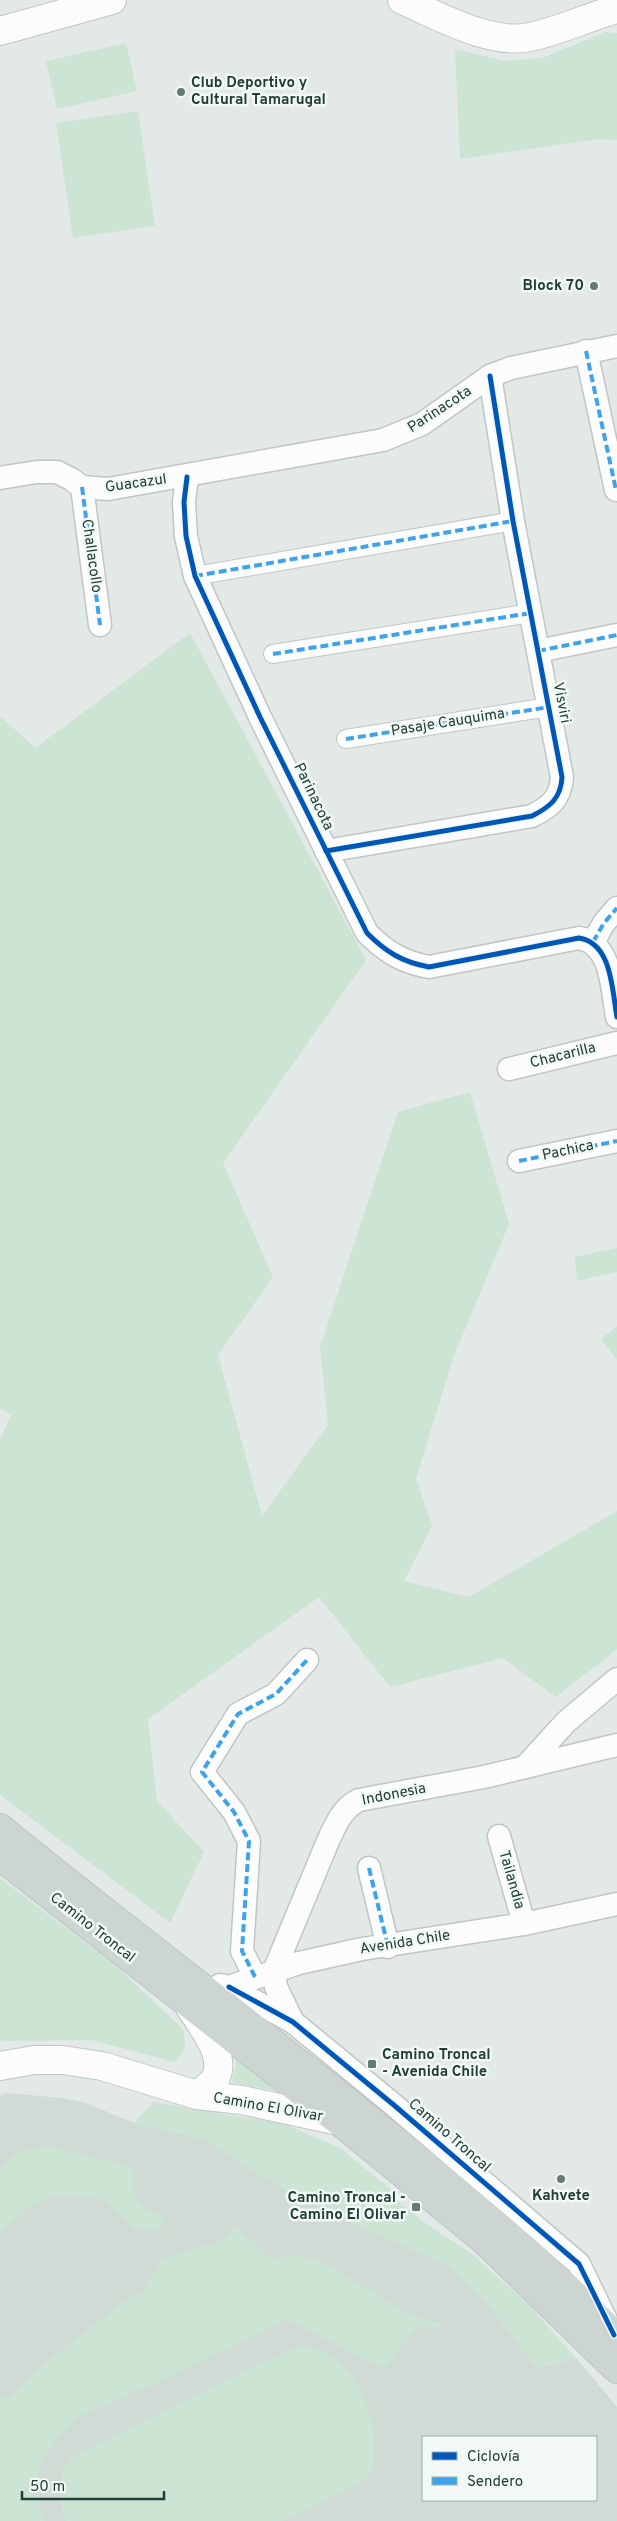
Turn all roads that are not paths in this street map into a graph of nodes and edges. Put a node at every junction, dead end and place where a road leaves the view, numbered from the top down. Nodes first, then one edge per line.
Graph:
1 (112, 0) edge
2 (402, 0) edge
3 (617, 9) edge
4 (0, 31) edge
5 (617, 346) edge
6 (586, 351) junction
7 (490, 376) junction
8 (187, 477) junction
9 (0, 478) edge
10 (82, 487) junction
11 (616, 490) dead end
12 (513, 521) junction
13 (195, 576) junction
14 (531, 613) junction
15 (100, 625) dead end
16 (617, 634) edge
17 (538, 651) junction
18 (273, 654) dead end
19 (549, 707) junction
20 (346, 739) dead end
21 (326, 851) junction
22 (617, 908) edge
23 (593, 942) junction
24 (617, 1017) edge
25 (617, 1043) edge
26 (509, 1069) dead end
27 (617, 1141) edge
28 (519, 1161) dead end
29 (307, 1660) dead end
30 (617, 1679) edge
31 (617, 1745) edge
32 (524, 1767) junction
33 (0, 1828) edge
34 (499, 1836) dead end
35 (0, 1856) edge
36 (370, 1868) dead end
37 (617, 1904) edge
38 (524, 1924) junction
39 (388, 1947) junction
40 (264, 1974) junction
41 (229, 1987) junction
42 (192, 1993) junction
43 (293, 2022) junction
44 (0, 2066) edge
45 (197, 2095) junction
46 (339, 2121) junction
47 (616, 2337) edge
48 (617, 2369) edge

1 - 4 main road
2 - 3 main road
5 - 6 street, Parinacota
6 - 7 street, Parinacota
6 - 11 street
7 - 8 street, Parinacota
7 - 12 street, Visviri
8 - 10 street, Guacazul
8 - 13 street, Parinacota
9 - 10 street, Guacazul
10 - 15 street, Challacollo
12 - 13 street
12 - 14 street, Visviri
13 - 21 street, Parinacota
14 - 17 street, Visviri
14 - 18 street
16 - 17 street
17 - 19 street, Visviri
19 - 20 street, Pasaje Cauquima
19 - 21 street, Visviri
21 - 23 street, Parinacota
22 - 23 street
23 - 24 street
25 - 26 street, Chacarilla
27 - 28 street, Pachica
29 - 40 street, Camino Troncal
30 - 32 street
31 - 32 street, Indonesia
32 - 40 street, Indonesia
33 - 42 main road, Camino Troncal
34 - 38 street, Tailandia
35 - 42 main road, Camino Troncal
36 - 39 street
37 - 38 street, Avenida Chile
38 - 39 street, Avenida Chile
39 - 40 street, Avenida Chile
40 - 41 street, Avenida Chile
40 - 43 street, Camino Troncal
41 - 42 street
41 - 43 street, Camino Troncal
42 - 45 main road, Camino El Olivar
42 - 46 main road, Camino Troncal
42 - 47 main road, Camino Troncal
43 - 47 street, Camino Troncal
44 - 45 main road, Camino El Olivar
45 - 46 main road, Camino El Olivar
46 - 48 main road, Camino Troncal

